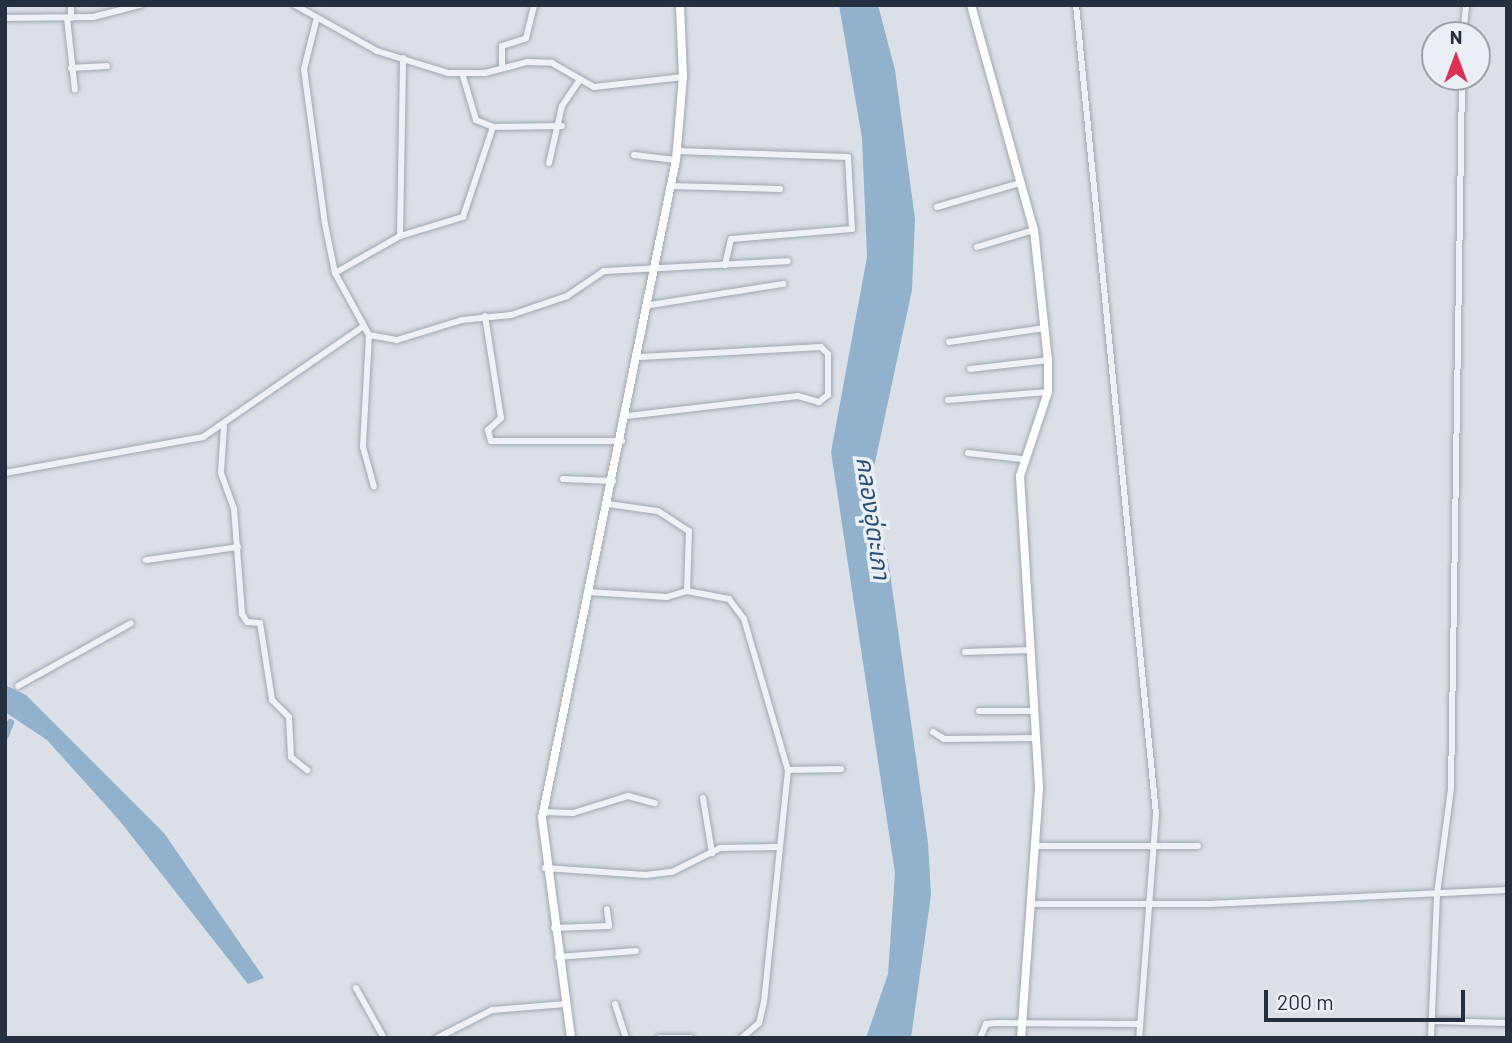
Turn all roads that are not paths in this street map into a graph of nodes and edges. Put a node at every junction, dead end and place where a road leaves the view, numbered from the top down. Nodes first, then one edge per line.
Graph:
1 (71, 5) edge
2 (140, 5) edge
3 (295, 5) edge
4 (534, 5) edge
5 (680, 5) edge
6 (971, 5) edge
7 (1076, 5) edge
8 (302, 8) edge
9 (5, 18) edge
10 (69, 18) junction
11 (316, 20) junction
12 (403, 58) junction
13 (107, 66) dead end
14 (502, 67) junction
15 (71, 68) junction
16 (463, 76) junction
17 (683, 77) junction
18 (580, 79) junction
19 (75, 90) dead end
20 (1462, 91) edge
21 (562, 126) junction
22 (493, 127) junction
23 (634, 155) dead end
24 (677, 155) junction
25 (549, 163) dead end
26 (1020, 183) junction
27 (671, 186) junction
28 (780, 189) dead end
29 (937, 207) dead end
30 (1034, 230) junction
31 (400, 236) junction
32 (976, 247) dead end
33 (788, 261) dead end
34 (725, 265) junction
35 (656, 268) junction
36 (335, 273) junction
37 (783, 284) dead end
38 (650, 305) junction
39 (485, 316) junction
40 (360, 328) junction
41 (1045, 328) junction
42 (369, 335) junction
43 (949, 342) dead end
44 (640, 357) junction
45 (1048, 360) junction
46 (970, 369) dead end
47 (1048, 392) junction
48 (948, 400) dead end
49 (627, 416) junction
50 (224, 426) junction
51 (622, 441) junction
52 (968, 453) dead end
53 (1022, 459) junction
54 (5, 473) edge
55 (563, 479) dead end
56 (613, 481) junction
57 (374, 487) dead end
58 (608, 505) junction
59 (238, 547) junction
60 (146, 560) dead end
61 (688, 591) junction
62 (589, 592) junction
63 (131, 623) dead end
64 (1030, 650) junction
65 (965, 652) dead end
66 (18, 687) dead end
67 (979, 711) dead end
68 (1035, 711) junction
69 (933, 732) dead end
70 (1037, 738) junction
71 (841, 769) dead end
72 (307, 770) dead end
73 (788, 770) junction
74 (703, 798) dead end
75 (655, 803) dead end
76 (542, 812) junction
77 (1034, 846) junction
78 (1198, 846) dead end
79 (778, 847) junction
80 (1156, 848) junction
81 (712, 853) junction
82 (545, 868) junction
83 (1507, 890) edge
84 (1437, 894) junction
85 (1030, 904) junction
86 (1150, 905) junction
87 (607, 909) dead end
88 (553, 928) junction
89 (636, 951) dead end
90 (558, 957) junction
91 (356, 988) dead end
92 (566, 1004) junction
93 (615, 1004) dead end
94 (1432, 1021) junction
95 (1024, 1023) junction
96 (1507, 1023) edge
97 (1140, 1024) junction
98 (981, 1036) dead end
99 (384, 1038) edge
100 (437, 1038) edge
101 (571, 1038) edge
102 (626, 1038) edge
103 (659, 1038) edge
104 (691, 1038) edge
105 (742, 1038) edge
106 (1021, 1038) edge
107 (1139, 1038) edge
108 (1431, 1038) edge

1 - 10 street
2 - 10 street
3 - 8 street
4 - 14 street
5 - 17 street
6 - 26 street
7 - 80 street
8 - 11 street
9 - 10 street
10 - 15 street
11 - 12 street
11 - 36 street
12 - 16 street
12 - 31 street
13 - 15 street
14 - 16 street
14 - 18 street
15 - 19 street
16 - 22 street
17 - 18 street
17 - 24 street
18 - 21 street
20 - 84 street
21 - 22 street
21 - 25 street
22 - 31 street
23 - 24 street
24 - 27 street
24 - 34 street
26 - 29 street
26 - 30 street
27 - 28 street
27 - 35 street
30 - 32 street
30 - 41 street
31 - 36 street
33 - 34 street
34 - 35 street
35 - 38 street
35 - 39 street
36 - 40 street
37 - 38 street
38 - 44 street
39 - 42 street
39 - 51 street
40 - 42 street
40 - 50 street
41 - 43 street
41 - 45 street
42 - 57 street
44 - 49 street
44 - 49 street
45 - 46 street
45 - 47 street
47 - 48 street
47 - 53 street
49 - 51 street
50 - 54 street
50 - 59 street
51 - 56 street
52 - 53 street
53 - 64 street
55 - 56 street
56 - 58 street
58 - 61 street
58 - 62 street
59 - 60 street
59 - 72 street
61 - 62 street
61 - 73 street
62 - 76 street
63 - 66 street
64 - 65 street
64 - 68 street
67 - 68 street
68 - 70 street
69 - 70 street
70 - 77 street
71 - 73 street
73 - 79 street
74 - 81 street
75 - 76 street
76 - 82 street
77 - 80 street
77 - 85 street
78 - 80 street
79 - 81 street
79 - 105 street
80 - 86 street
81 - 82 street
82 - 88 street
83 - 84 street
84 - 86 street
84 - 94 street
85 - 86 street
85 - 95 street
86 - 97 street
87 - 88 street
88 - 90 street
89 - 90 street
90 - 92 street
91 - 99 street
92 - 100 street
92 - 101 street
93 - 102 street
94 - 96 street
94 - 108 street
95 - 97 street
95 - 98 street
95 - 106 street
97 - 107 street
103 - 104 street

